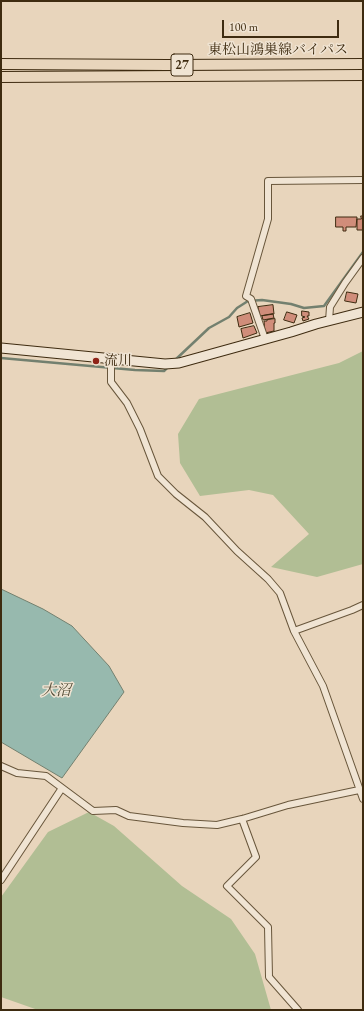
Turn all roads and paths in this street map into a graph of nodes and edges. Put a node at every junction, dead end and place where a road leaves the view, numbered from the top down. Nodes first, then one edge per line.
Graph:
1 (1, 64) edge
2 (363, 64) edge
3 (363, 75) edge
4 (1, 77) edge
5 (363, 180) edge
6 (363, 258) edge
7 (363, 312) edge
8 (329, 321) junction
9 (265, 339) junction
10 (1, 348) edge
11 (111, 359) junction
12 (363, 605) edge
13 (294, 630) junction
14 (1, 766) edge
15 (62, 788) junction
16 (359, 790) junction
17 (363, 799) edge
18 (242, 819) junction
19 (1, 880) edge
20 (298, 1010) edge

1 - 2 main road, 東松山鴻巣線バイパス / 27
3 - 4 main road, 東松山鴻巣線バイパス / 27
5 - 9 street
6 - 8 street
7 - 8 street
8 - 9 street
9 - 11 street
10 - 11 street
11 - 13 street
12 - 13 street
13 - 16 street
14 - 15 street
15 - 18 street
15 - 19 street
16 - 17 street
16 - 18 street
18 - 20 street

